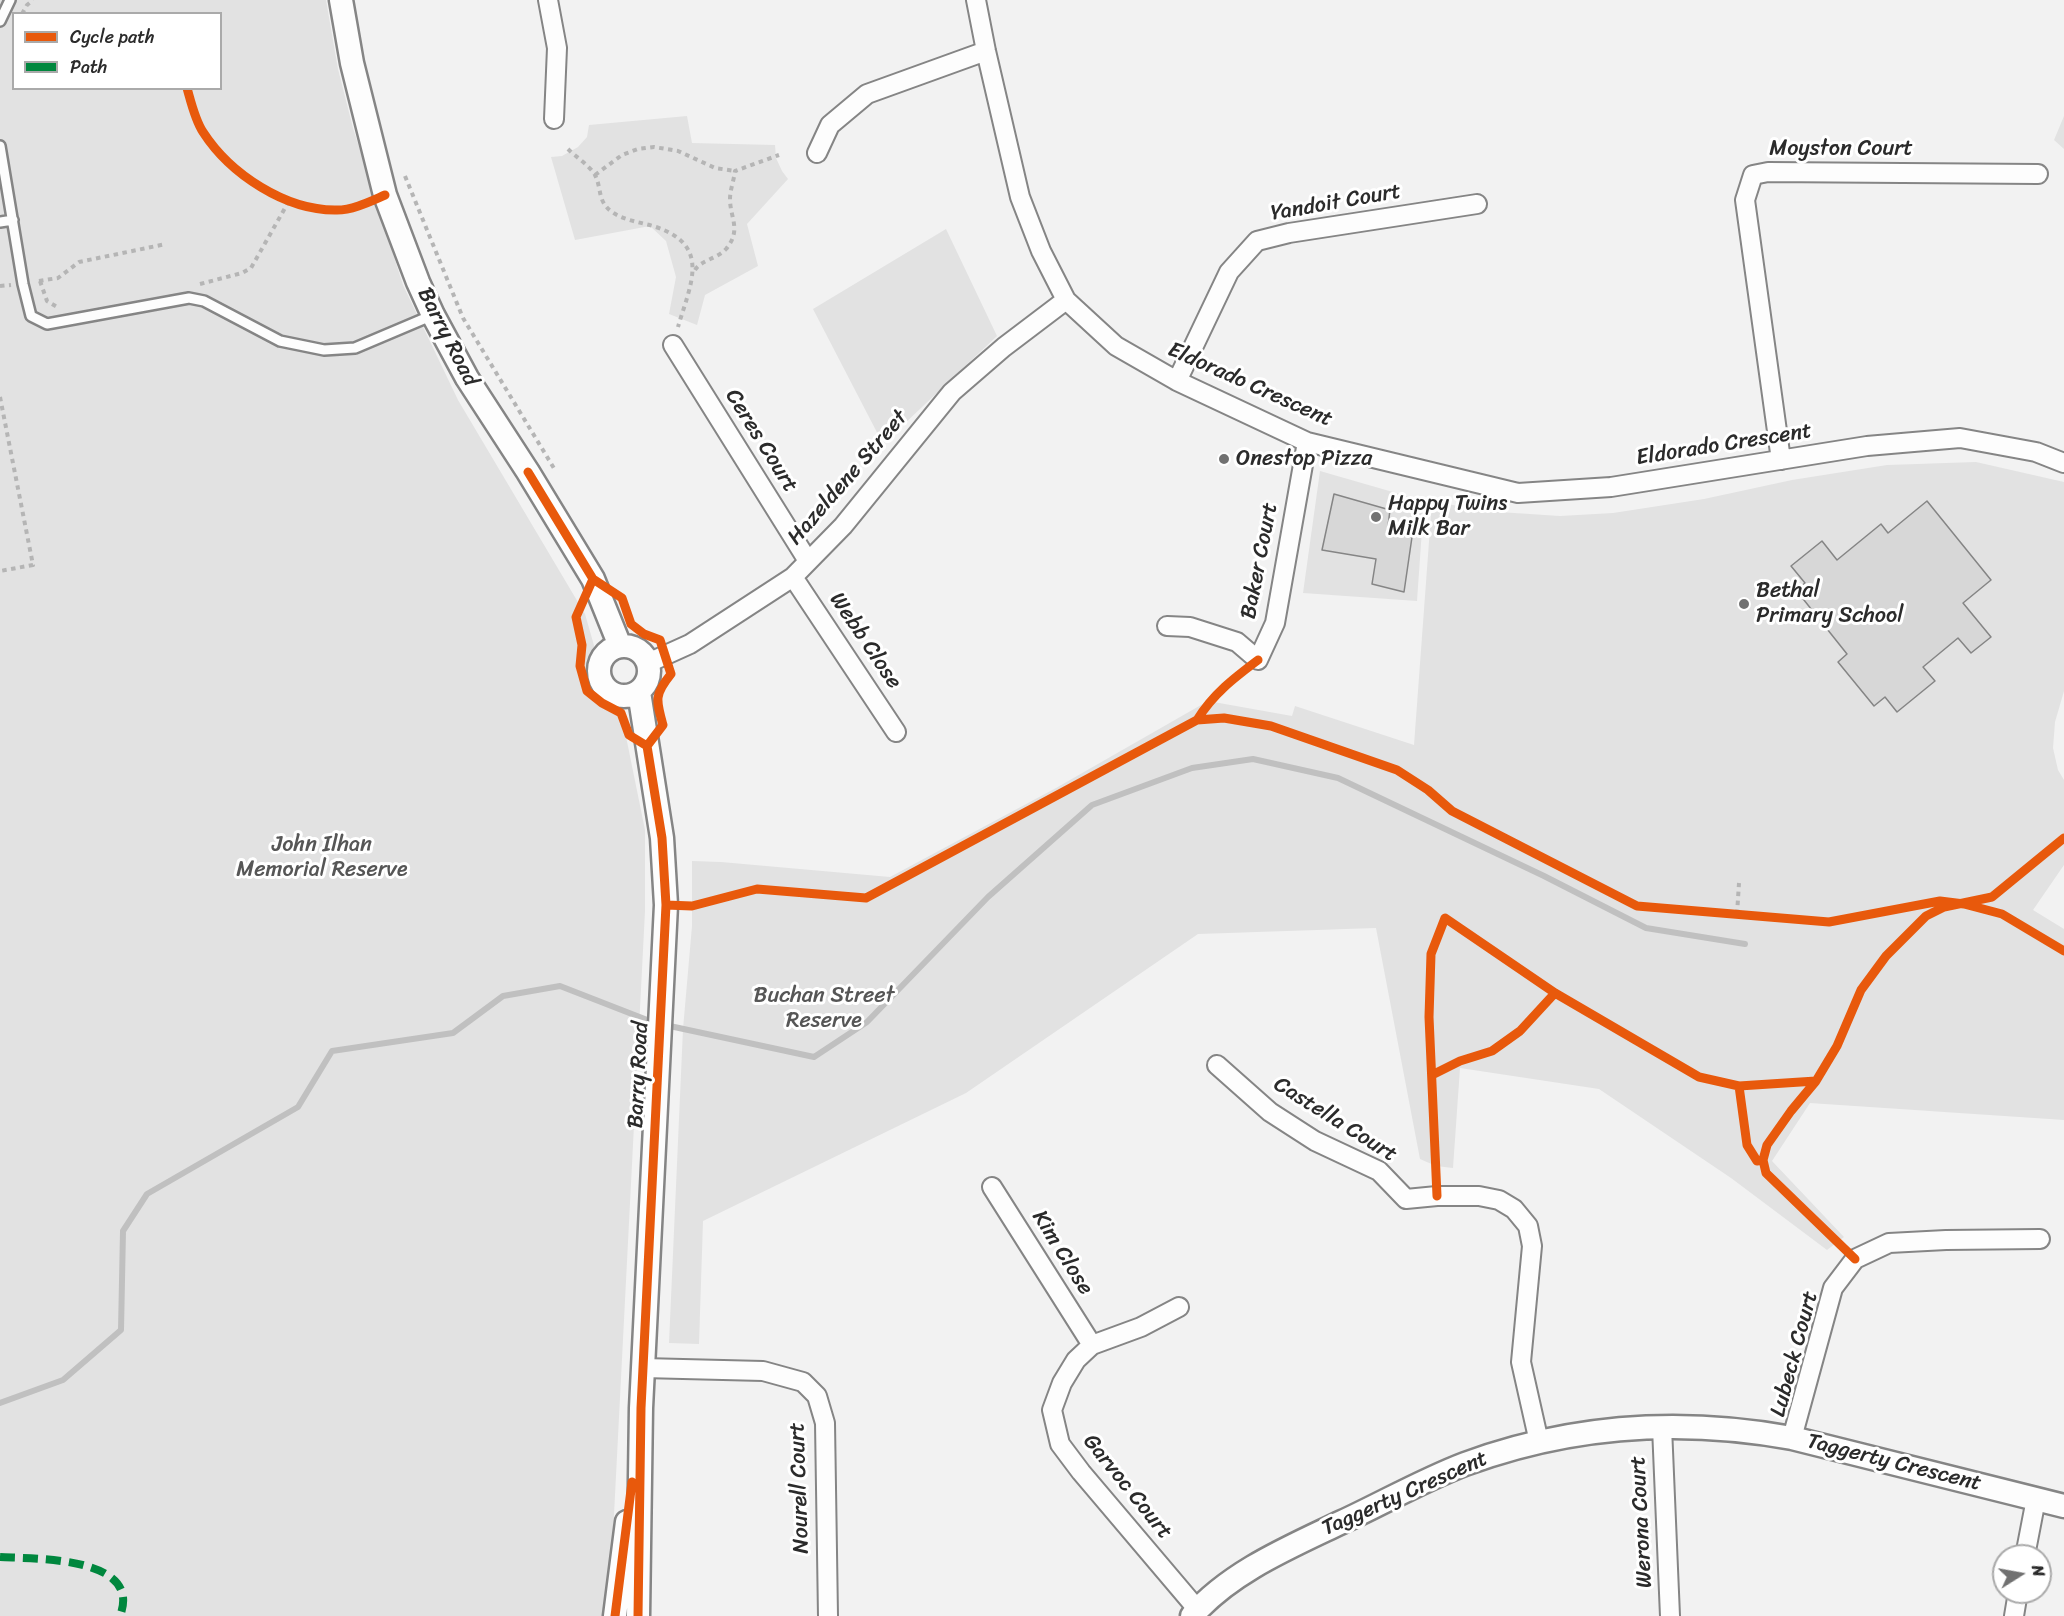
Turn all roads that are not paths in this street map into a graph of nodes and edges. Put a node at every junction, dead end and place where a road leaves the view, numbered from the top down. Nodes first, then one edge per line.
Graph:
1 (10, 0) edge
2 (340, 0) edge
3 (548, 0) edge
4 (976, 0) edge
5 (0, 21) edge
6 (986, 51) junction
7 (554, 119) dead end
8 (0, 146) edge
9 (817, 153) dead end
10 (2038, 174) dead end
11 (1477, 204) dead end
12 (13, 220) junction
13 (0, 222) edge
14 (1066, 300) junction
15 (433, 315) junction
16 (673, 345) road end
17 (1177, 381) junction
18 (1307, 442) junction
19 (1781, 460) junction
20 (2064, 463) edge
21 (808, 561) junction
22 (793, 577) junction
23 (1167, 626) dead end
24 (620, 646) junction
25 (648, 663) junction
26 (639, 692) junction
27 (896, 732) dead end
28 (1217, 1065) dead end
29 (992, 1187) dead end
30 (2040, 1239) dead end
31 (1179, 1308) dead end
32 (1092, 1345) junction
33 (643, 1368) junction
34 (642, 1408) junction
35 (1662, 1427) junction
36 (1792, 1438) junction
37 (1539, 1442) junction
38 (2036, 1499) junction
39 (2064, 1506) edge
40 (2027, 1544) edge
41 (1195, 1613) edge
42 (615, 1616) edge
43 (638, 1616) edge
44 (828, 1616) edge
45 (1670, 1616) edge

1 - 5 lane
2 - 15 street, Barry Road
3 - 7 street
4 - 6 street, Eldorado Crescent
6 - 9 street
6 - 14 street, Eldorado Crescent
8 - 12 lane
10 - 19 street, Moyston Court
11 - 17 street, Yandoit Court
12 - 13 lane
12 - 15 lane
14 - 17 street, Eldorado Crescent
14 - 21 street, Hazeldene Street
15 - 24 street, Barry Road
16 - 21 street, Ceres Court
17 - 18 street, Eldorado Crescent
18 - 19 street, Eldorado Crescent
18 - 23 street, Baker Court
19 - 20 street, Eldorado Crescent
21 - 22 street, Hazeldene Street
22 - 25 street, Hazeldene Street
22 - 27 street, Webb Close
24 - 25 street
24 - 26 street
25 - 26 street
26 - 33 street, Barry Road
28 - 37 street, Castella Court
29 - 32 street, Kim Close
30 - 36 street, Lubeck Court
31 - 32 street, Garvoc Court
32 - 41 street, Garvoc Court
33 - 34 street, Barry Road
33 - 44 street, Nourell Court
34 - 42 street, Barry Road
34 - 43 street, Barry Road
35 - 36 street, Taggerty Crescent
35 - 37 street, Taggerty Crescent
35 - 45 street, Werona Court
36 - 38 street, Taggerty Crescent
37 - 41 street, Taggerty Crescent
38 - 39 street, Taggerty Crescent
38 - 40 street

